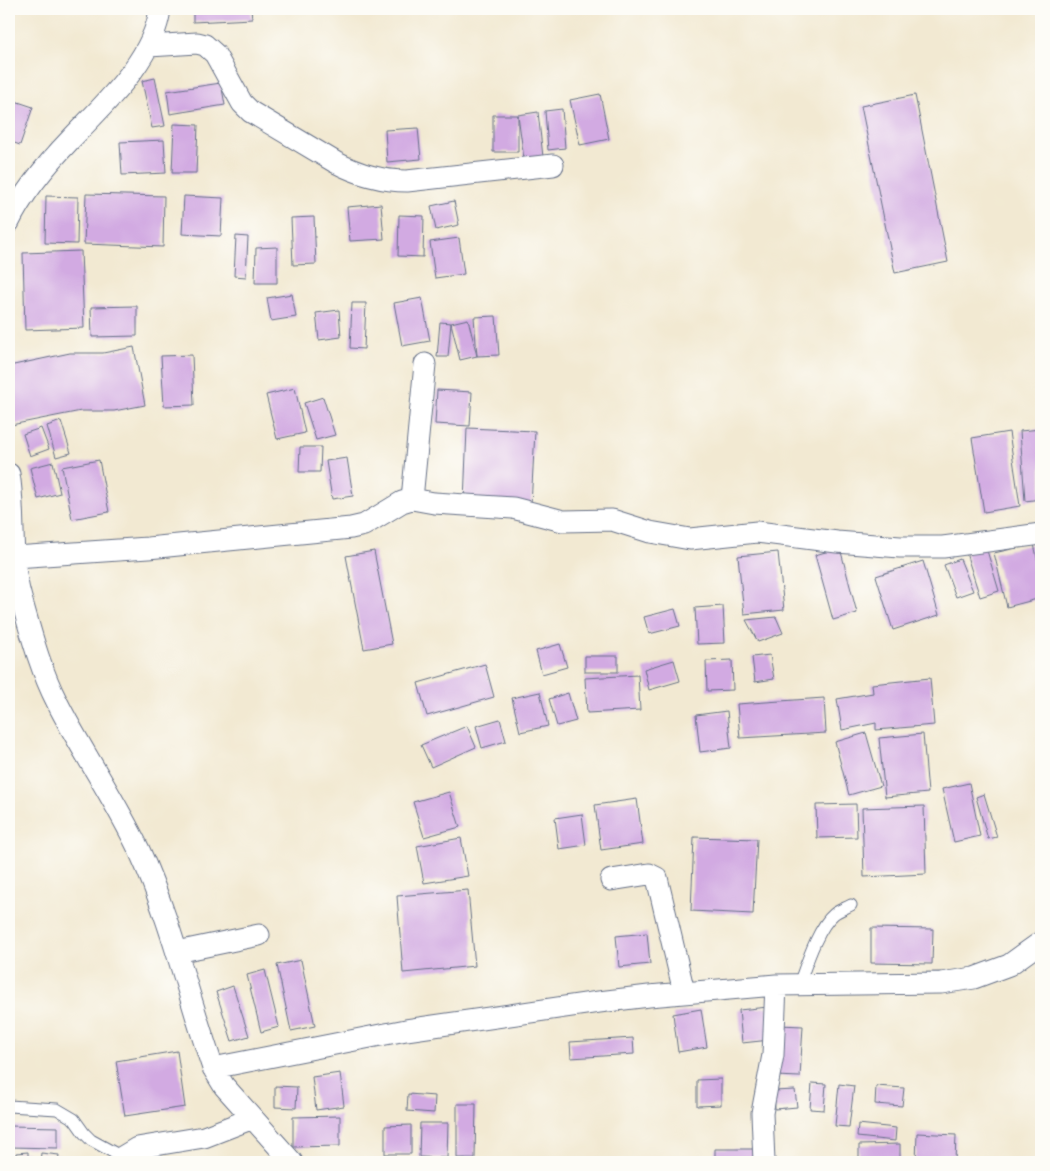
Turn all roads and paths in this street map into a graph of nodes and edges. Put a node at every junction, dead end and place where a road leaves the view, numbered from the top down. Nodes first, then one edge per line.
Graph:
1 (160, 9) edge
2 (149, 46) junction
3 (553, 165) dead end
4 (9, 222) edge
5 (426, 364) dead end
6 (9, 474) edge
7 (412, 499) junction
8 (1041, 534) edge
9 (15, 557) junction
10 (611, 880) dead end
11 (851, 905) dead end
12 (258, 935) dead end
13 (1041, 942) edge
14 (177, 952) junction
15 (799, 984) junction
16 (776, 985) junction
17 (684, 992) junction
18 (213, 1068) junction
19 (9, 1106) edge
20 (253, 1118) junction
21 (121, 1160) edge
22 (292, 1162) edge
23 (764, 1162) edge

1 - 2 street
2 - 3 street
2 - 4 street
5 - 7 street
6 - 9 street
7 - 8 street
7 - 9 street
9 - 14 street
10 - 17 street
11 - 15 lane
12 - 14 street
13 - 15 street
14 - 18 street
15 - 16 street
16 - 17 street
16 - 23 street
17 - 18 street
18 - 20 street
19 - 21 lane
20 - 21 street
20 - 22 street

